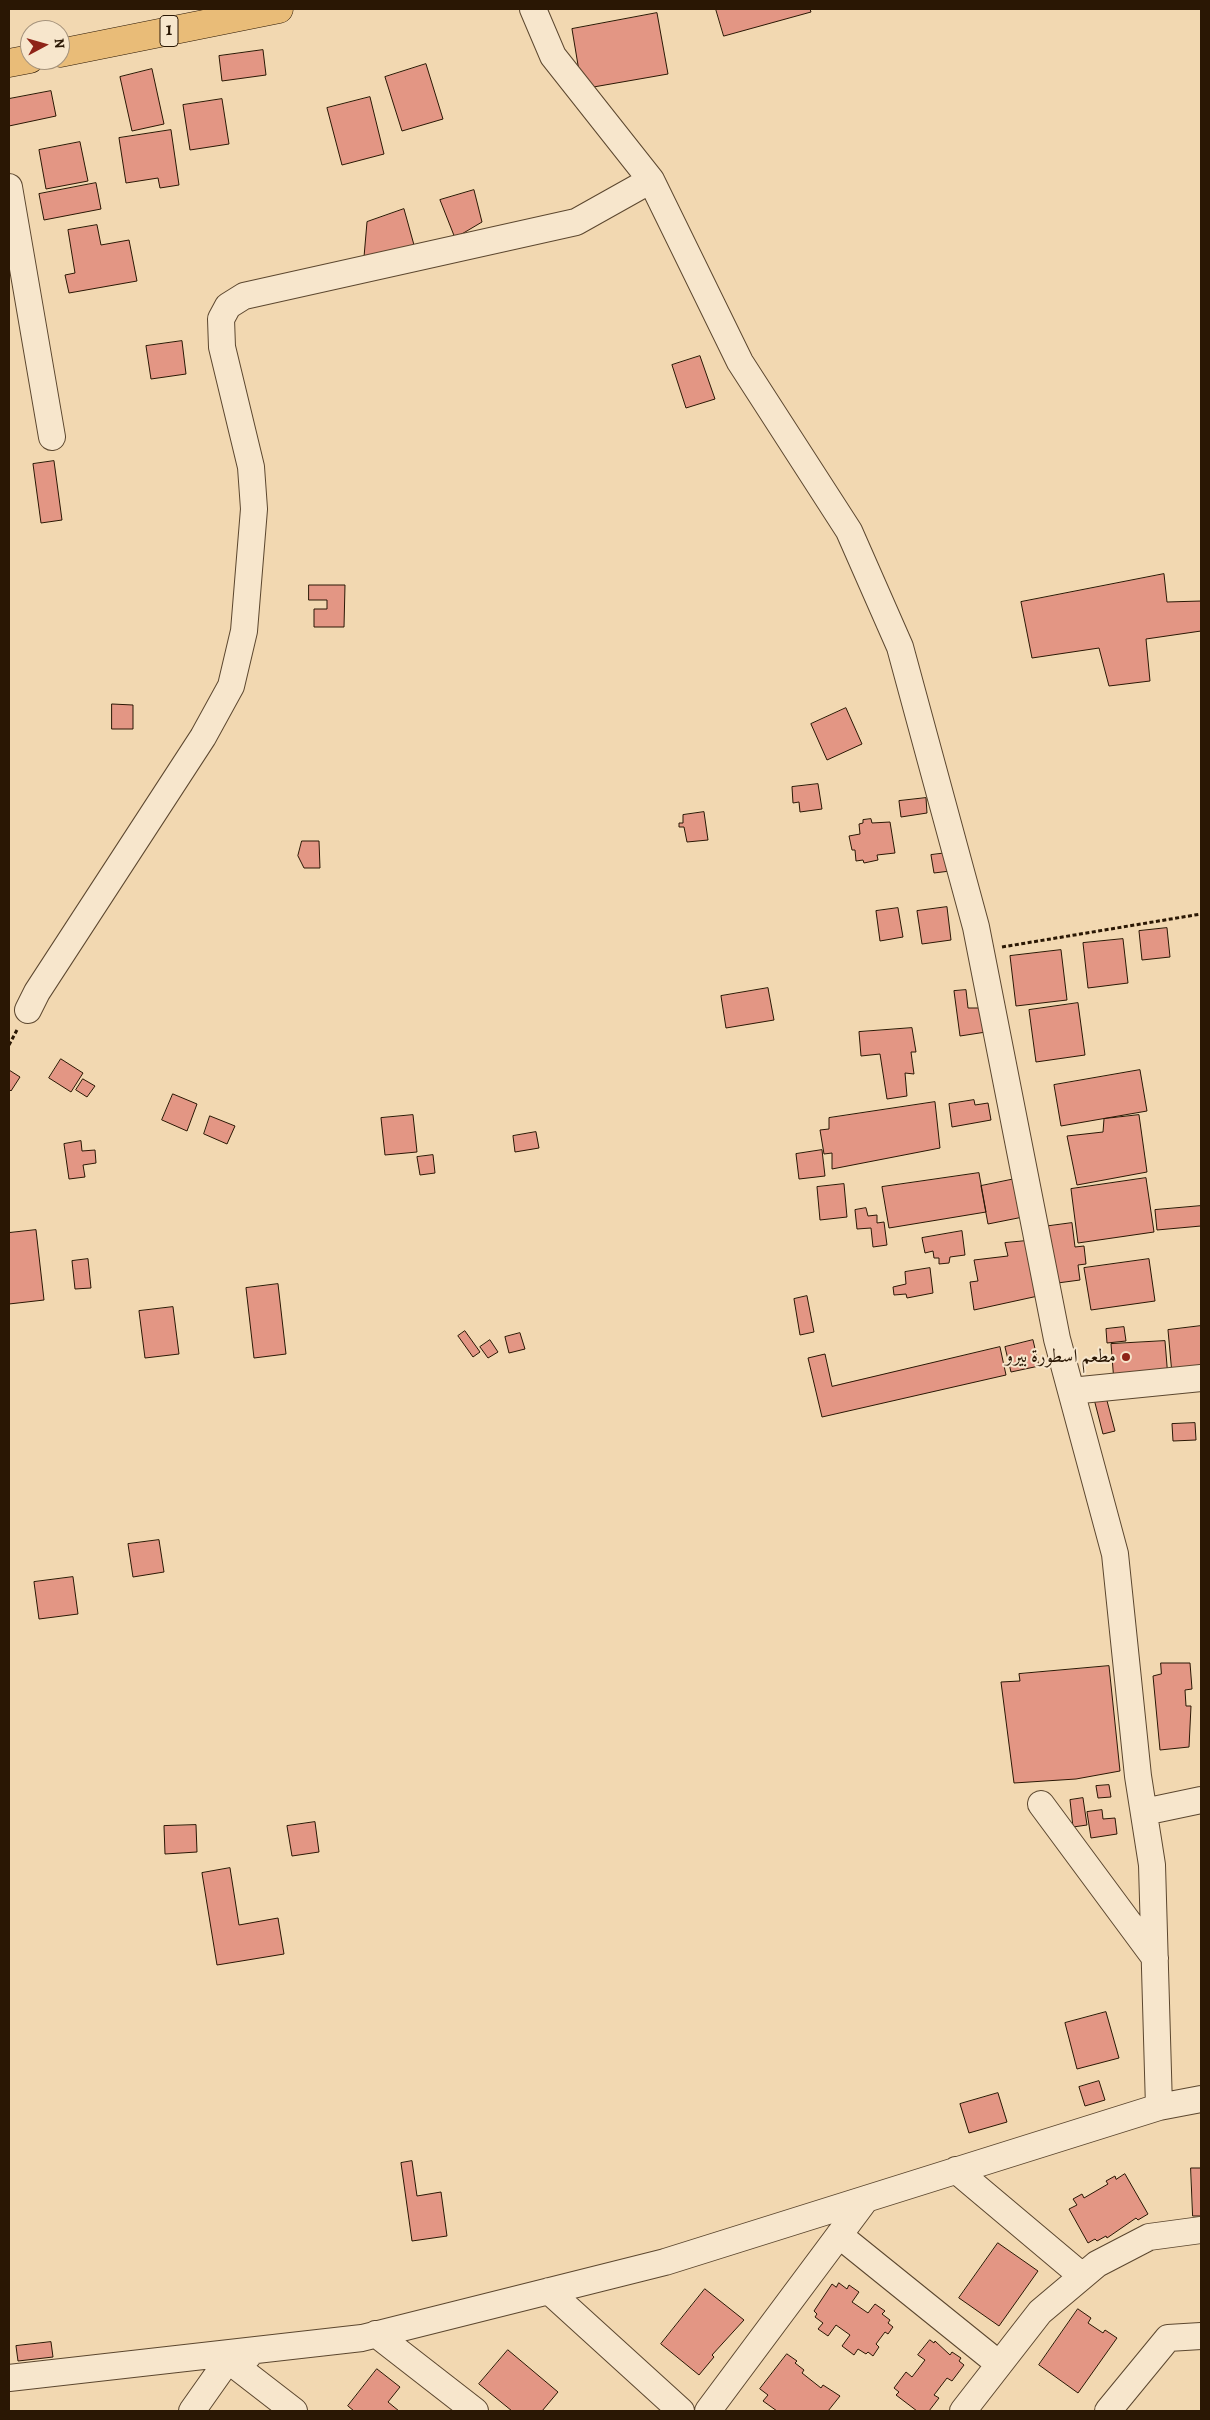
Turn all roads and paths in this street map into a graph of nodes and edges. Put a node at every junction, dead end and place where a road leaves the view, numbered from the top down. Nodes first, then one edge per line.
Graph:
1 (279, 9) edge
2 (533, 9) edge
3 (70, 51) edge
4 (651, 180) junction
5 (9, 187) edge
6 (52, 436) dead end
7 (1201, 914) edge
8 (981, 950) junction
9 (28, 1010) dead end
10 (1201, 1378) edge
11 (1071, 1391) junction
12 (1201, 1800) edge
13 (1041, 1804) dead end
14 (1144, 1812) junction
15 (1155, 1958) junction
16 (1201, 2099) edge
17 (1159, 2107) junction
18 (956, 2170) junction
19 (866, 2199) junction
20 (1201, 2230) edge
21 (839, 2235) junction
22 (1082, 2276) junction
23 (549, 2291) junction
24 (369, 2336) junction
25 (1201, 2336) edge
26 (228, 2360) junction
27 (999, 2364) junction
28 (9, 2378) edge
29 (192, 2411) edge
30 (294, 2411) edge
31 (475, 2411) edge
32 (681, 2411) edge
33 (708, 2411) edge
34 (963, 2411) edge
35 (1108, 2411) edge

1 - 3 main road, 1
2 - 4 street
4 - 8 street
4 - 9 street
5 - 6 street
7 - 8 path
8 - 11 street
10 - 11 street
11 - 14 street
12 - 14 street
13 - 15 street
14 - 15 street
15 - 17 street
16 - 17 street
17 - 18 street
18 - 19 street
18 - 22 street
19 - 21 street
19 - 23 street
20 - 22 street
21 - 27 street
21 - 33 street
22 - 27 street
23 - 24 street
23 - 32 street
24 - 26 street
24 - 28 street
24 - 31 street
25 - 35 street
26 - 29 street
26 - 30 street
27 - 34 street

